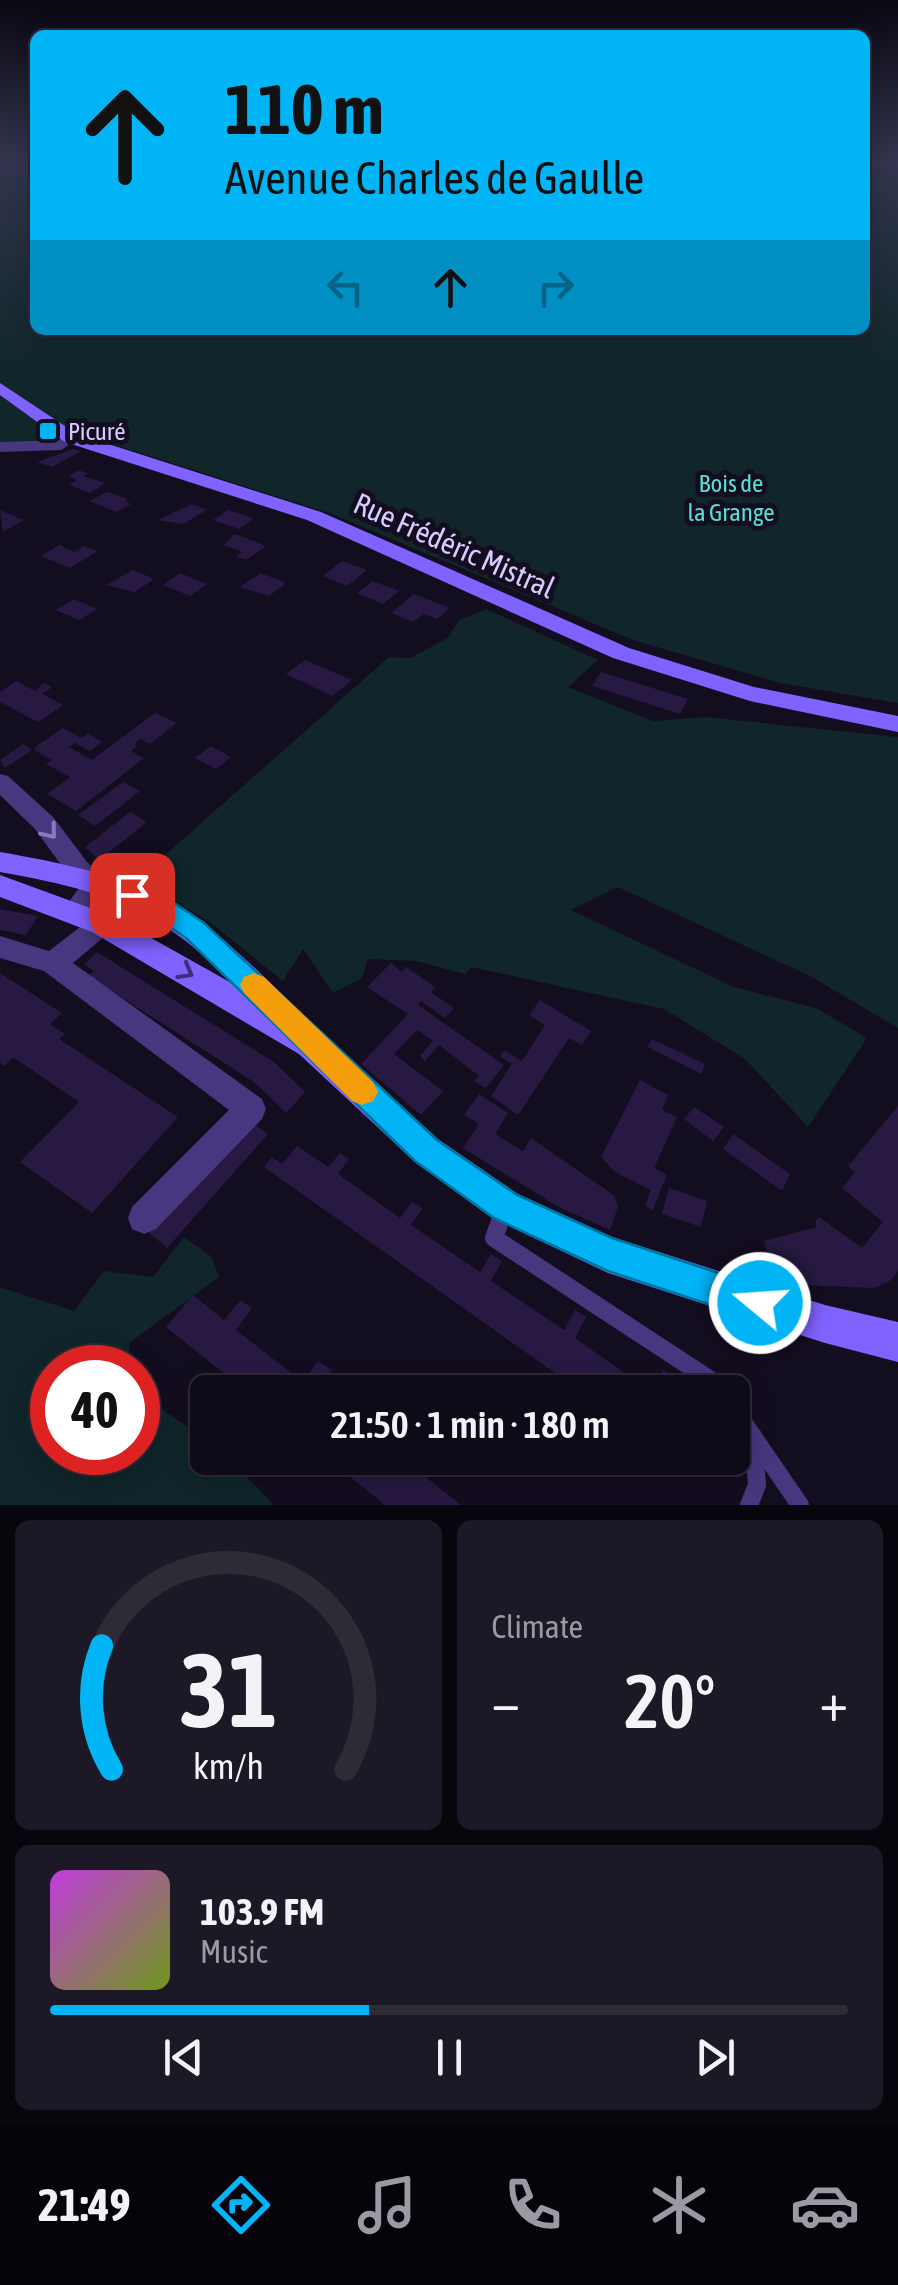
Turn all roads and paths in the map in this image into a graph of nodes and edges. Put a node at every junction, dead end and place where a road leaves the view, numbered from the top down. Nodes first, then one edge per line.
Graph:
1 (0, 388) edge
2 (71, 438) junction
3 (0, 448) edge
4 (898, 724) edge
5 (0, 782) edge
6 (0, 862) edge
7 (96, 884) junction
8 (0, 886) edge
9 (132, 895) junction
10 (88, 918) junction
11 (0, 947) edge
12 (53, 963) junction
13 (310, 1044) junction
14 (505, 1206) junction
15 (144, 1218) dead end
16 (898, 1342) edge
17 (704, 1375) edge
18 (750, 1427) edge
19 (753, 1431) junction
20 (749, 1505) edge
21 (800, 1505) edge

1 - 2 street, Rue Frédéric Mistral
2 - 3 street
2 - 4 street, Rue Frédéric Mistral
5 -> 7 street
6 - 7 street
7 - 9 street
7 - 10 street
8 - 10 street
9 - 10 street
9 - 13 street
10 - 12 street
10 -> 13 street
11 - 12 street
12 - 15 street
13 - 14 street
14 - 16 street
14 - 17 lane
18 - 19 lane
19 - 20 lane
19 - 21 lane

